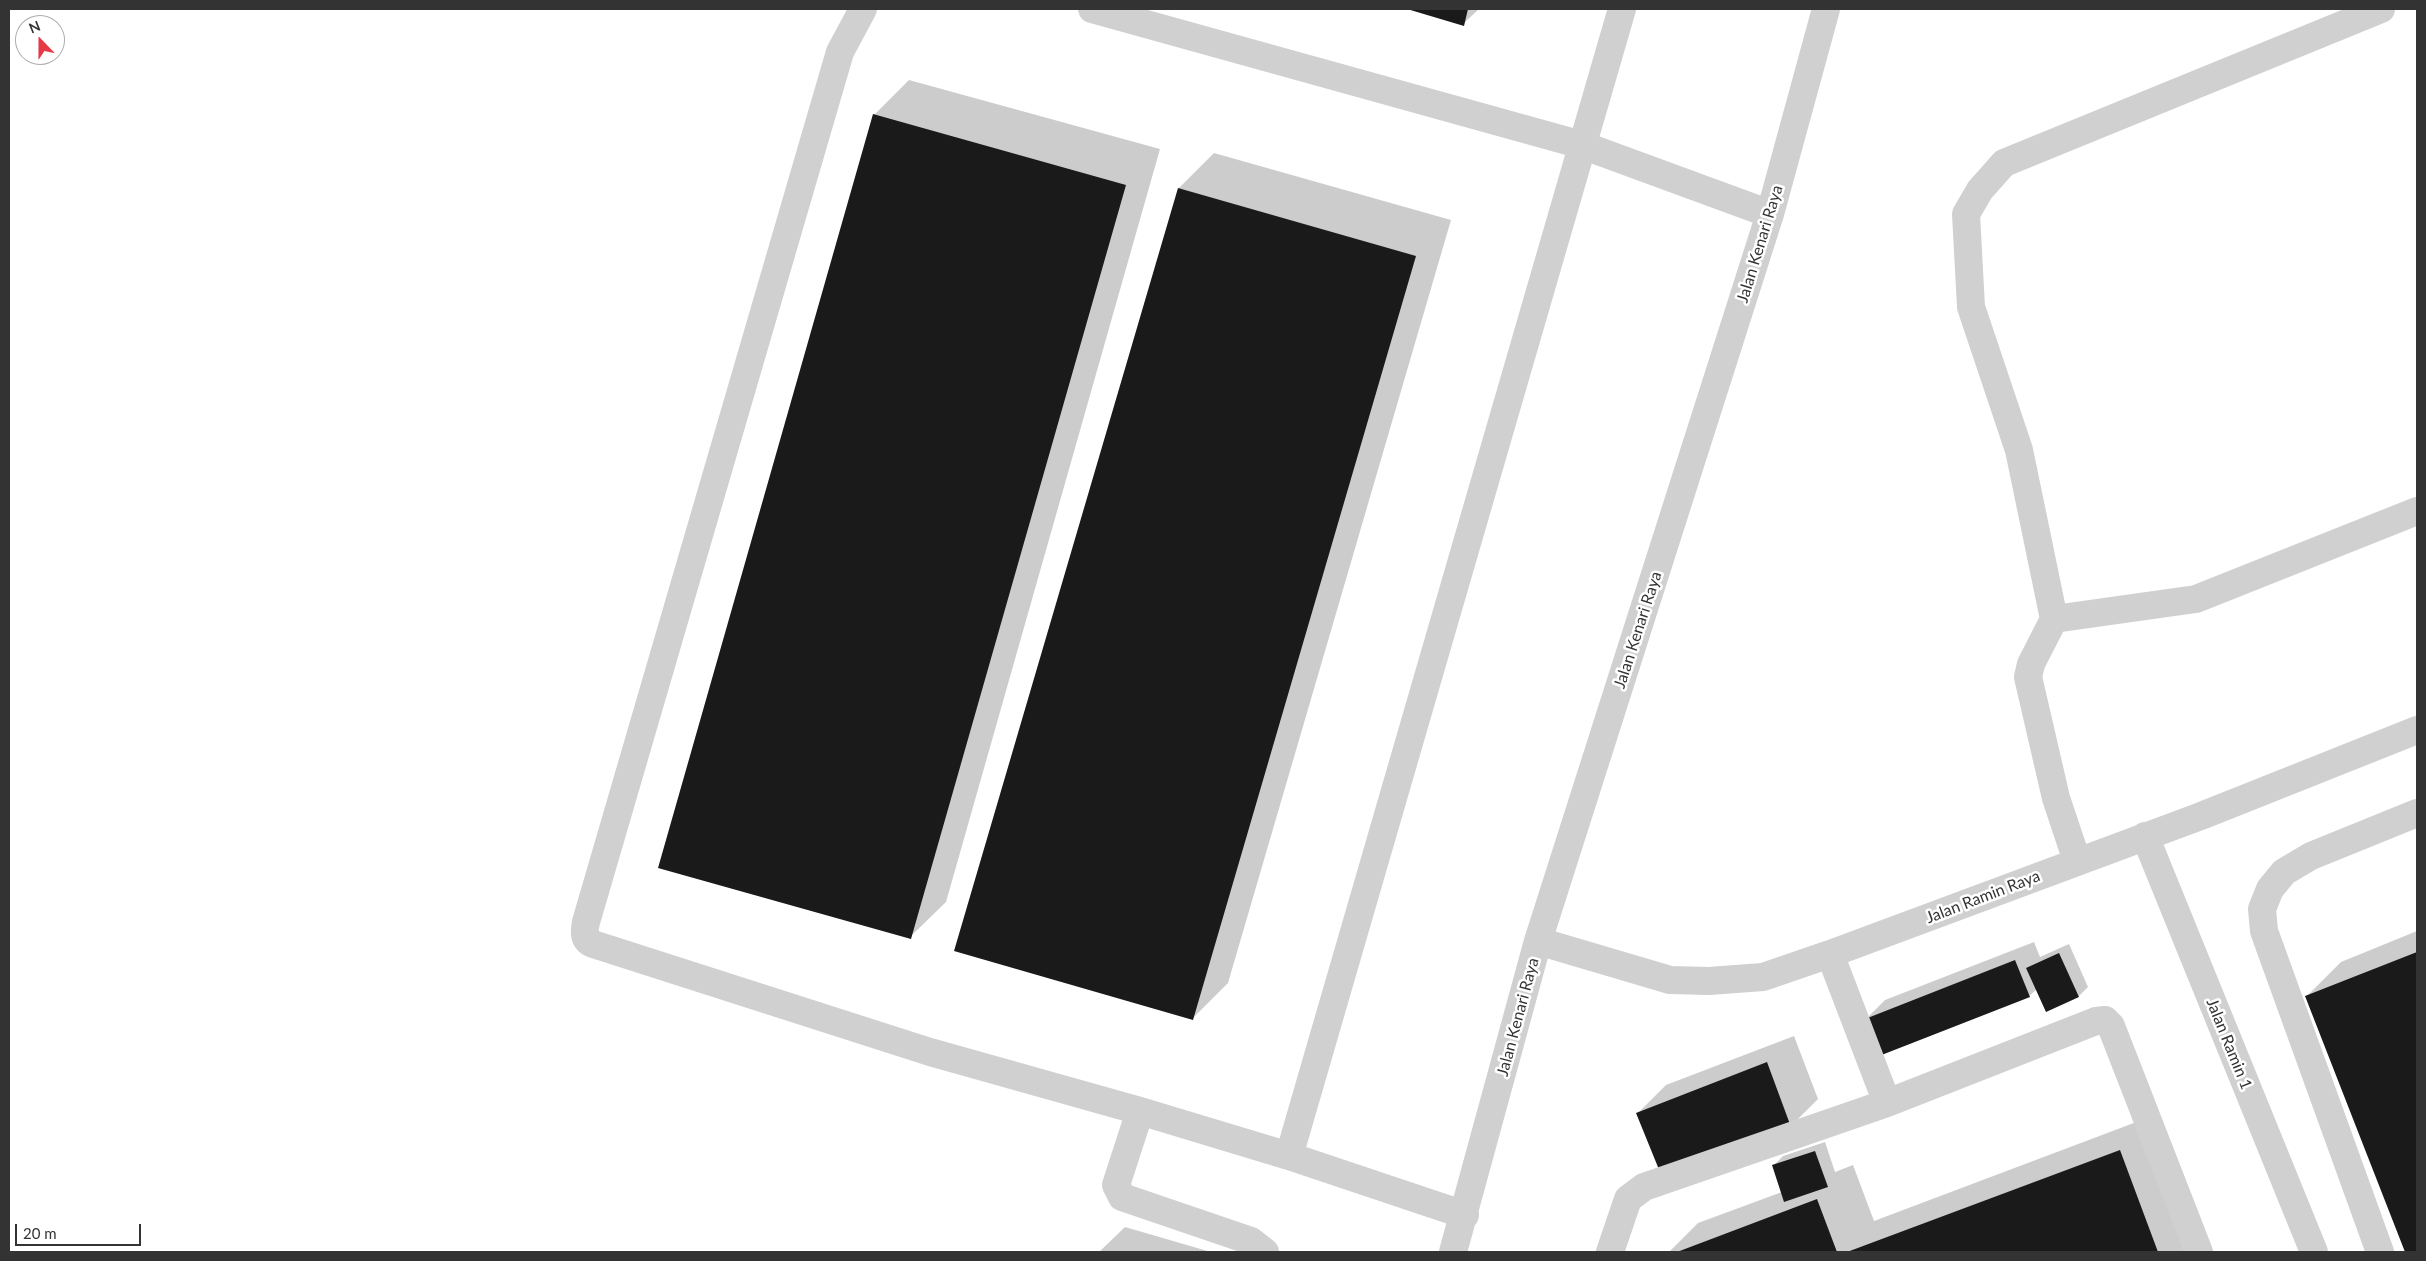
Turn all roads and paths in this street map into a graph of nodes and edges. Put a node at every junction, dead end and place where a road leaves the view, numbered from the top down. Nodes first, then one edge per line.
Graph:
1 (863, 9) edge
2 (1092, 9) edge
3 (1622, 9) edge
4 (1826, 9) edge
5 (2381, 9) edge
6 (1582, 145) junction
7 (1770, 214) junction
8 (2417, 511) edge
9 (2054, 619) junction
10 (2417, 730) edge
11 (2417, 813) edge
12 (2145, 836) junction
13 (2077, 861) junction
14 (1538, 941) junction
15 (1830, 954) junction
16 (1887, 1102) junction
17 (1140, 1111) junction
18 (1289, 1156) junction
19 (1465, 1215) junction
20 (1265, 1252) edge
21 (1453, 1252) edge
22 (1610, 1252) edge
23 (2199, 1252) edge
24 (2314, 1252) edge
25 (2380, 1252) edge

1 - 17 street
2 - 6 street
3 - 6 street
4 - 7 street, Jalan Kenari Raya
5 - 9 street
6 - 7 street
6 - 18 street
7 - 14 street, Jalan Kenari Raya
8 - 9 street
9 - 13 street
10 - 12 street, Jalan Ramin Raya
11 - 25 street
12 - 13 street, Jalan Ramin Raya
12 - 24 street, Jalan Ramin 1
13 - 15 street, Jalan Ramin Raya
14 - 15 street, Jalan Ramin Raya
14 - 19 street, Jalan Kenari Raya
15 - 16 street
16 - 22 street
16 - 23 street
17 - 18 street
17 - 20 street
18 - 19 street
19 - 21 street, Jalan Kenari Raya

